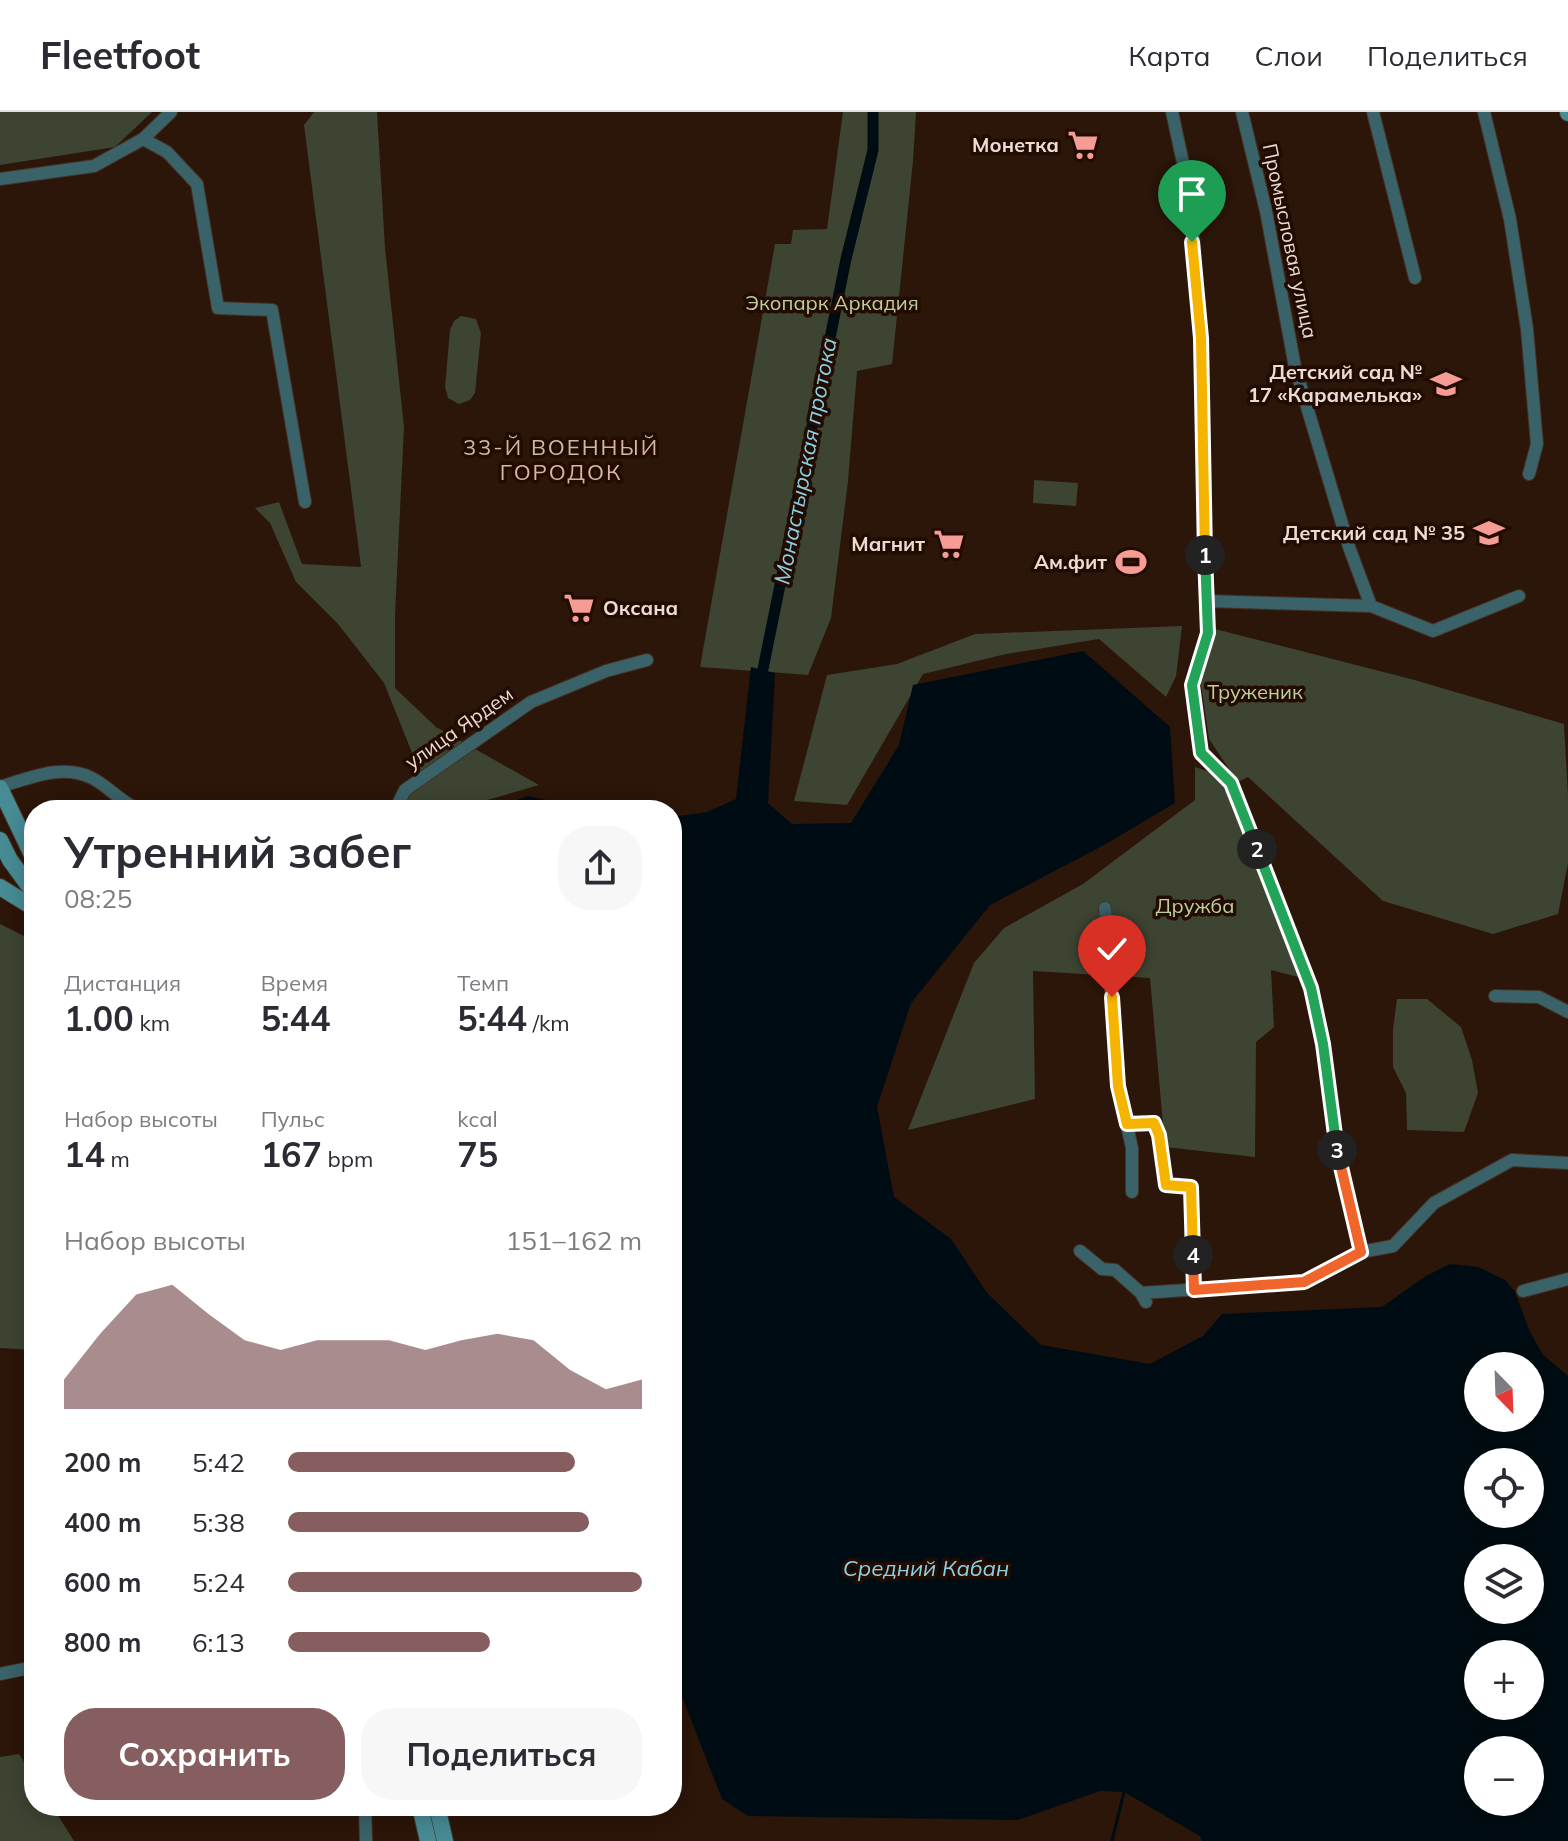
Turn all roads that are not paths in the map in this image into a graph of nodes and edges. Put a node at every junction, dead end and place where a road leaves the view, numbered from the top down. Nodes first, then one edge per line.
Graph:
1 (171, 112) edge
2 (1172, 112) edge
3 (1242, 112) edge
4 (1373, 112) edge
5 (1484, 112) edge
6 (143, 139) junction
7 (0, 179) edge
8 (1415, 278) dead end
9 (1529, 474) dead end
10 (305, 502) dead end
11 (1519, 596) dead end
12 (1206, 601) junction
13 (1371, 606) junction
14 (647, 660) dead end
15 (0, 788) edge
16 (122, 800) edge
17 (400, 800) edge
18 (24, 838) edge
19 (0, 840) edge
20 (24, 879) edge
21 (0, 887) edge
22 (24, 902) edge
23 (1105, 908) dead end
24 (1495, 996) dead end
25 (1568, 1012) edge
26 (1127, 1124) junction
27 (1568, 1163) edge
28 (1132, 1192) dead end
29 (1080, 1251) dead end
30 (1361, 1252) junction
31 (1568, 1279) edge
32 (1194, 1290) junction
33 (1523, 1291) dead end
34 (24, 1669) edge
35 (0, 1674) edge
36 (365, 1816) edge
37 (422, 1816) edge
38 (439, 1816) edge
39 (366, 1841) edge
40 (428, 1841) edge
41 (445, 1841) edge

1 - 6 street
2 - 12 street
3 - 13 street, Промысловая улица
4 - 8 street
5 - 9 street
6 - 7 street
6 - 10 street
11 - 13 street
12 - 13 street
12 - 30 street
14 - 17 street, улица Ярдем
15 - 16 street
15 - 18 main road
19 - 20 main road
21 - 22 main road
23 - 26 street
24 - 25 street
26 - 28 street
26 - 32 street
27 - 30 street
29 - 32 street
30 - 32 street
31 - 33 street
34 - 35 street
36 - 39 street
37 - 40 main road
38 - 41 main road

